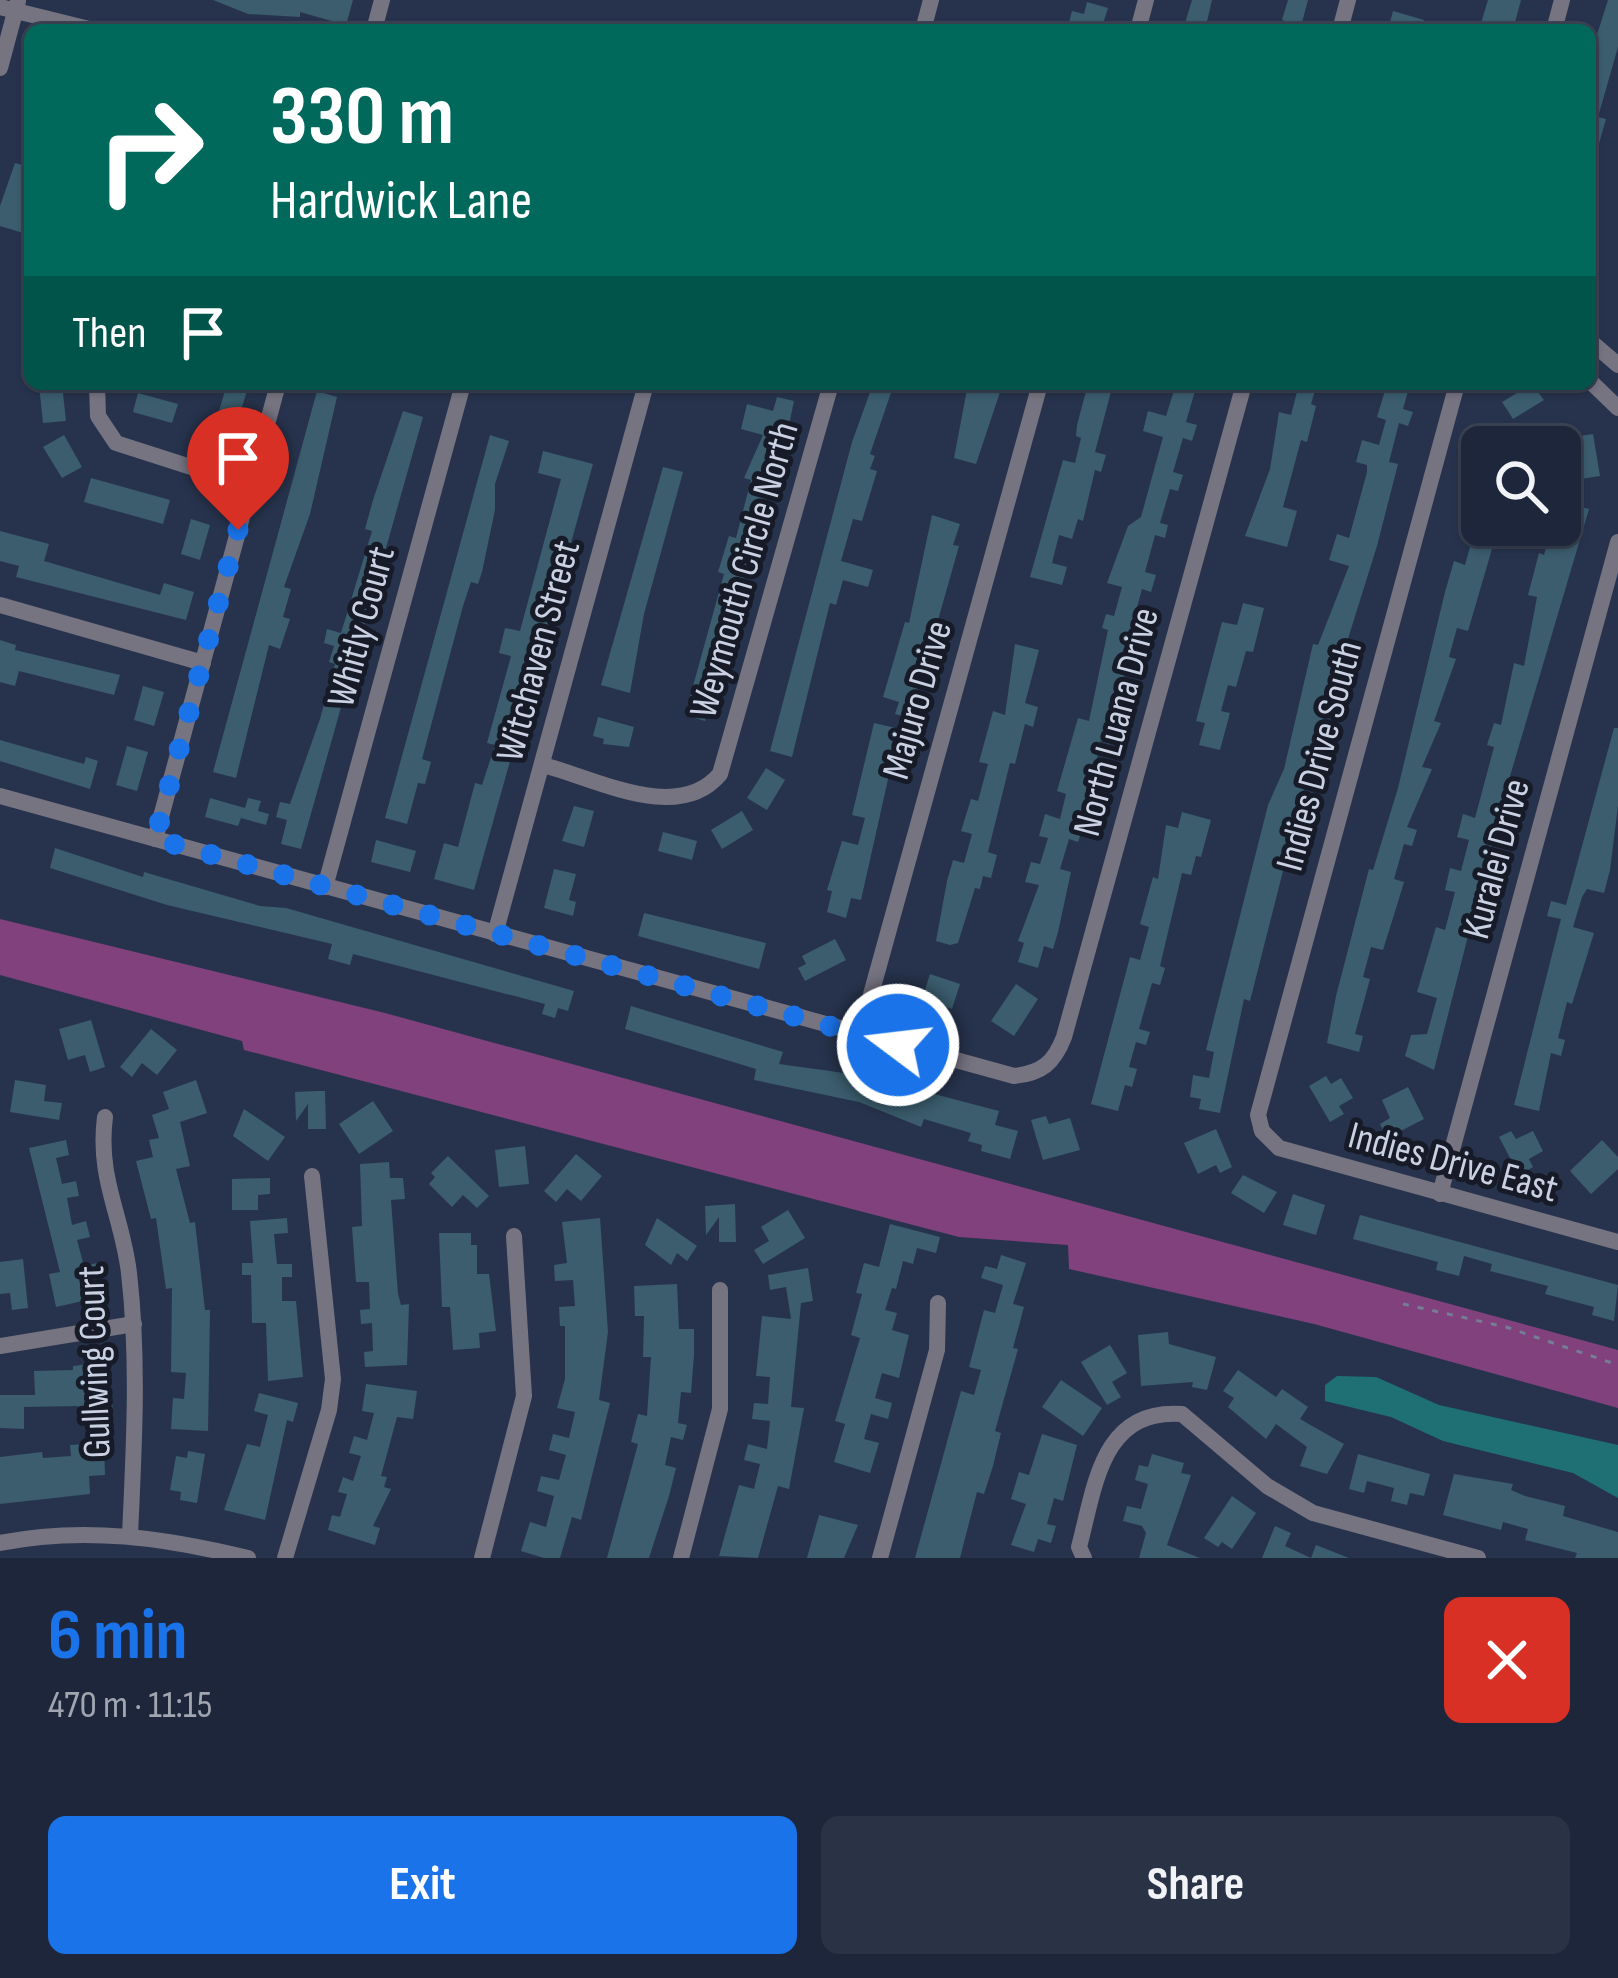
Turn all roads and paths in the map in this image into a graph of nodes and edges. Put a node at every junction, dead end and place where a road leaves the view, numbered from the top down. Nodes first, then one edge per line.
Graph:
1 (12, 6) edge
2 (73, 24) edge
3 (0, 68) edge
4 (1596, 387) edge
5 (97, 390) edge
6 (276, 390) edge
7 (461, 390) edge
8 (644, 390) edge
9 (828, 390) edge
10 (1038, 390) edge
11 (1242, 390) edge
12 (1455, 390) edge
13 (1618, 408) edge
14 (250, 486) junction
15 (1618, 542) edge
16 (0, 605) edge
17 (203, 663) junction
18 (543, 765) junction
19 (0, 796) edge
20 (155, 839) junction
21 (325, 886) junction
22 (495, 934) junction
23 (860, 1034) junction
24 (105, 1118) dead end
25 (1272, 1143) joint
26 (312, 1176) dead end
27 (1440, 1194) junction
28 (514, 1236) dead end
29 (1618, 1242) edge
30 (721, 1290) dead end
31 (938, 1303) dead end
32 (1403, 1304) dead end
33 (134, 1324) junction
34 (0, 1346) edge
35 (1618, 1365) edge
36 (130, 1535) junction
37 (0, 1544) edge
38 (1442, 1553) edge
39 (248, 1558) edge
40 (285, 1558) edge
41 (482, 1558) edge
42 (682, 1558) edge
43 (880, 1558) edge
44 (1084, 1558) edge
45 (1478, 1558) edge

1 - 2 street
1 - 3 street
4 - 13 street
5 - 14 street
6 - 14 street
7 - 21 street, Whitly Court
8 - 18 street, Witchaven Street
9 - 18 street, Weymouth Circle North
10 - 23 street, Majuro Drive
11 - 23 street, North Luana Drive
12 - 25 street, Indies Drive South
14 - 17 street
15 - 27 street, Kuralei Drive
16 - 17 street
17 - 20 street
18 - 22 street, Witchaven Street
19 - 20 street
20 - 21 street
21 - 22 street
22 - 23 street
24 - 33 street, Gullwing Court
25 - 27 street, Indies Drive East
26 - 40 street
27 - 29 street, Indies Drive East
28 - 41 street
30 - 42 street
31 - 43 street
32 - 35 path
33 - 34 street
33 - 36 street, Gullwing Court
36 - 37 street
36 - 39 street
38 - 44 street
38 - 45 street

